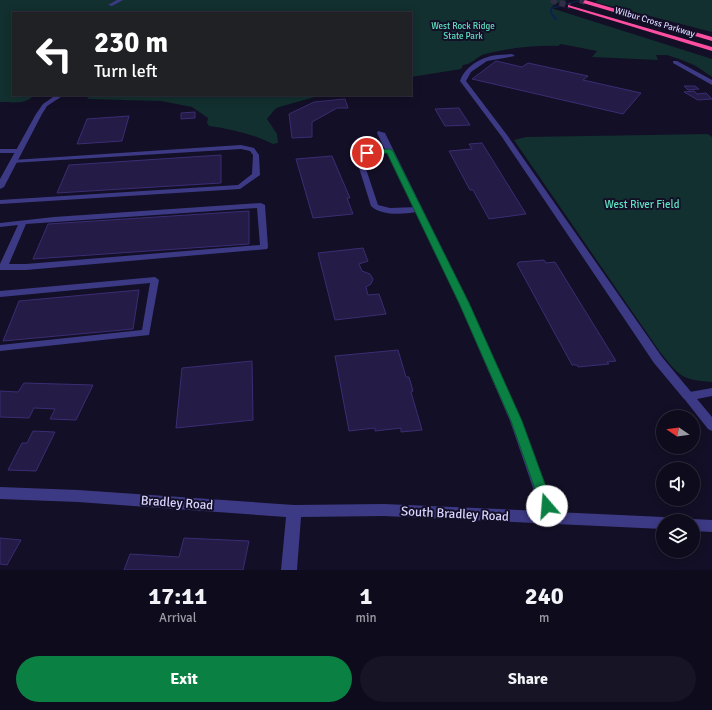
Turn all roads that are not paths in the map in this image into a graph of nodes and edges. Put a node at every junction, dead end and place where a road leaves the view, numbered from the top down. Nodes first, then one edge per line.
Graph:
1 (121, 0) edge
2 (585, 2) dead end
3 (110, 5) dead end
4 (570, 6) tunnel mouth
5 (712, 39) edge
6 (712, 49) edge
7 (512, 56) dead end
8 (674, 62) dead end
9 (712, 83) edge
10 (59, 96) edge
11 (381, 133) dead end
12 (0, 151) edge
13 (19, 151) junction
14 (390, 151) junction
15 (13, 162) junction
16 (2, 179) edge
17 (0, 187) edge
18 (0, 202) edge
19 (418, 209) junction
20 (23, 224) junction
21 (0, 225) edge
22 (1, 267) edge
23 (0, 294) edge
24 (0, 348) edge
25 (712, 392) edge
26 (688, 396) junction
27 (712, 426) edge
28 (0, 493) edge
29 (294, 511) junction
30 (550, 517) junction
31 (656, 523) edge
32 (700, 525) edge
33 (712, 526) edge
34 (289, 570) edge

1 - 3 lane
2 - 5 highway, Wilbur Cross Parkway
4 - 6 highway, Wilbur Cross Parkway
7 - 26 lane
8 - 9 street
10 - 13 street
11 - 14 street
12 - 13 lane
13 - 15 street
14 - 19 street
14 - 19 lane
15 - 16 street
15 - 18 lane
16 - 17 street
19 - 30 street
20 - 21 lane
20 - 22 lane
20 - 22 lane
23 - 24 lane
25 - 26 street
26 - 27 street
28 - 29 street, Bradley Road
29 - 30 street, South Bradley Road
29 - 34 street
30 - 31 street, South Bradley Road
32 - 33 street

